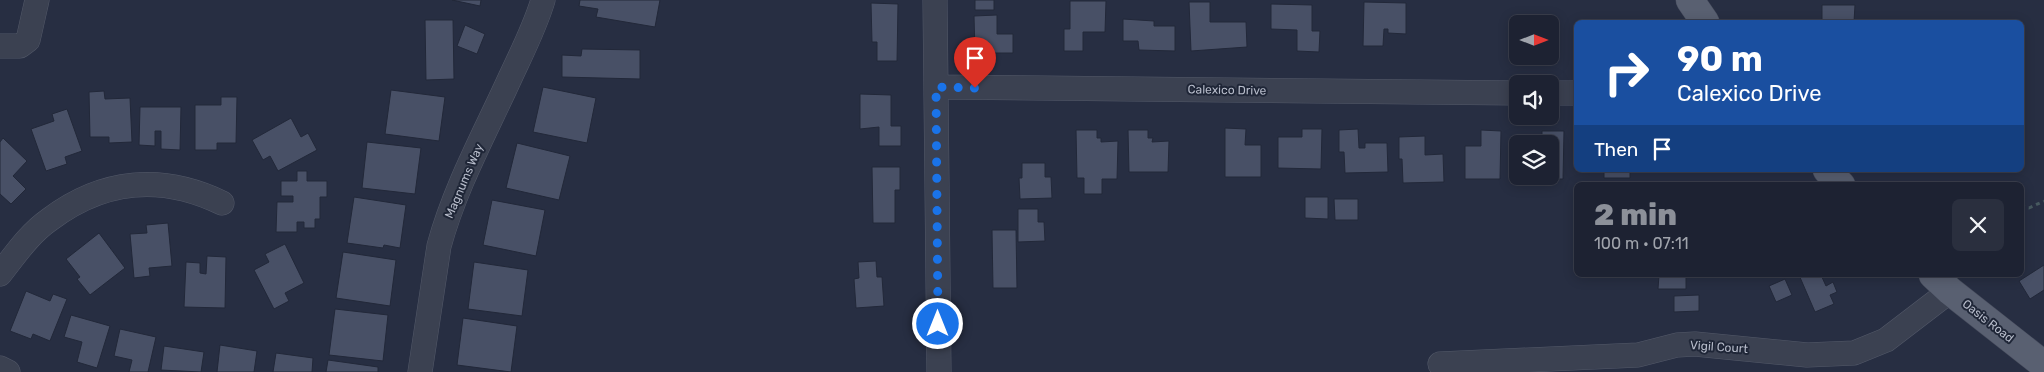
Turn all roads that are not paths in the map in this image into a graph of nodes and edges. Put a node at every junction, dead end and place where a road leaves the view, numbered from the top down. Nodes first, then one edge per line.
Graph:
1 (37, 0) edge
2 (543, 0) edge
3 (936, 0) edge
4 (1690, 0) edge
5 (1704, 20) edge
6 (0, 46) edge
7 (936, 87) junction
8 (1509, 92) edge
9 (1559, 93) edge
10 (1574, 93) edge
11 (1829, 172) edge
12 (1838, 182) edge
13 (222, 203) dead end
14 (0, 274) edge
15 (1941, 283) edge
16 (1440, 364) dead end
17 (2044, 365) edge
18 (0, 368) edge
19 (8, 372) edge
20 (420, 372) edge
21 (939, 372) edge

1 - 6 street
2 - 20 street, Magnums Way
3 - 7 street
4 - 5 main road
7 - 8 street, Calexico Drive
7 - 21 street
9 - 10 street
11 - 12 main road
13 - 14 street
15 - 16 street, Vigil Court
15 - 17 main road, Oasis Road
18 - 19 street

